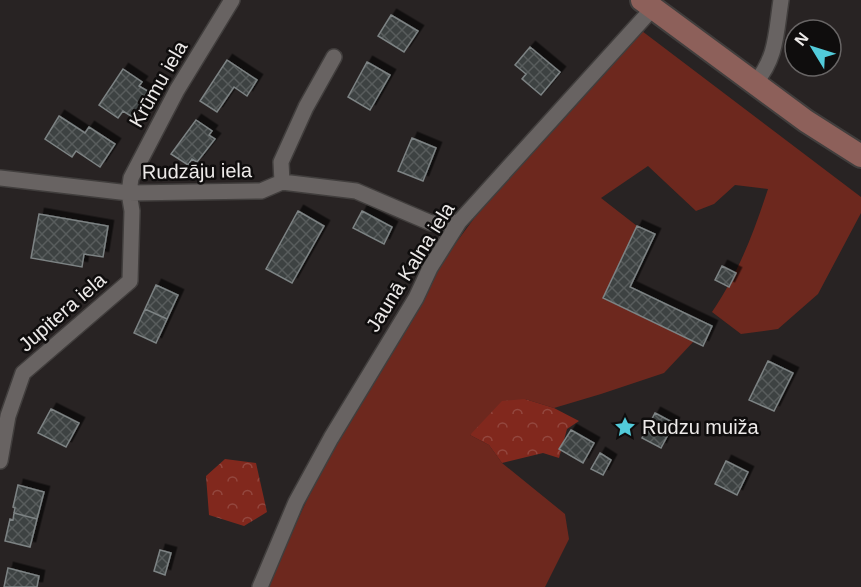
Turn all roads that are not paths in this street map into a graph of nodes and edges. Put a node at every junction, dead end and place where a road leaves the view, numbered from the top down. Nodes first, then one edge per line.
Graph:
1 (232, 0) edge
2 (781, 0) edge
3 (647, 4) edge
4 (334, 57) dead end
5 (754, 84) junction
6 (861, 156) edge
7 (0, 178) edge
8 (282, 182) junction
9 (129, 193) junction
10 (459, 222) junction
11 (4, 415) edge
12 (0, 461) edge
13 (260, 587) edge

1 - 9 street, Krūmu iela
2 - 5 street
3 - 5 main road
3 - 10 street, Jaunā Kalna iela
4 - 8 street
5 - 6 main road
7 - 9 street, Rudzāju iela
8 - 9 street, Rudzāju iela
8 - 10 street, Rudzāju iela
9 - 11 street, Jupitera iela
10 - 13 street, Jaunā Kalna iela
11 - 12 street, Jupitera iela

